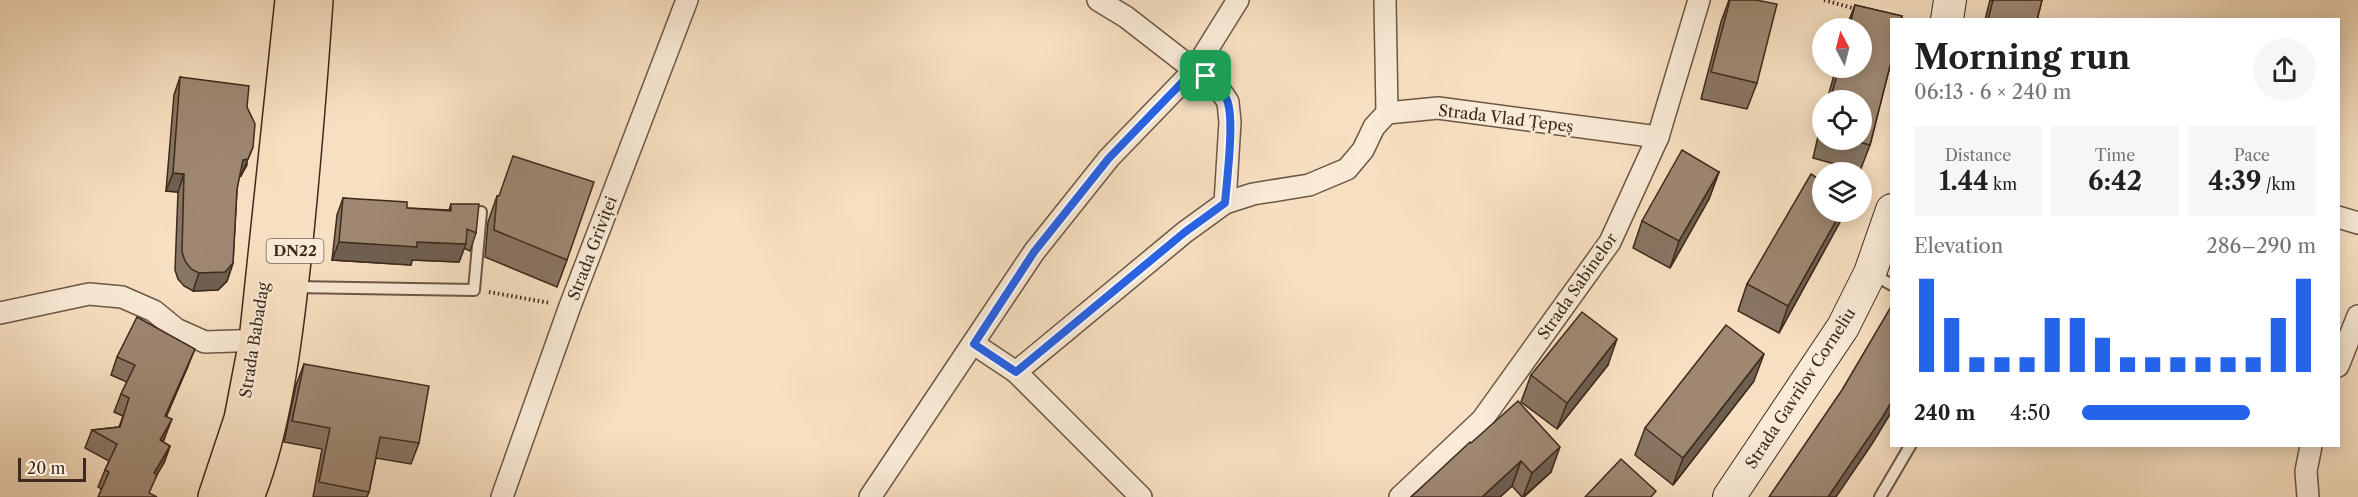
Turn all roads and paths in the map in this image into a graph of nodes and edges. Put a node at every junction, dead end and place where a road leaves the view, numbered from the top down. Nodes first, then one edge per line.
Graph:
1 (292, 0) edge
2 (316, 0) edge
3 (687, 0) edge
4 (1098, 0) edge
5 (1238, 0) edge
6 (1385, 0) edge
7 (1699, 0) edge
8 (1824, 0) edge
9 (1950, 0) edge
10 (1128, 8) edge
11 (1860, 10) edge
12 (1947, 18) edge
13 (1195, 69) junction
14 (1387, 113) junction
15 (1658, 137) junction
16 (1225, 203) junction
17 (480, 212) edge
18 (2340, 218) edge
19 (2358, 222) edge
20 (1890, 223) edge
21 (1881, 279) edge
22 (291, 287) junction
23 (474, 290) junction
24 (570, 306) junction
25 (0, 313) edge
26 (2358, 316) edge
27 (271, 340) junction
28 (974, 344) junction
29 (2340, 361) edge
30 (1016, 372) junction
31 (1909, 447) edge
32 (2311, 447) edge
33 (215, 497) edge
34 (247, 497) edge
35 (502, 497) edge
36 (870, 497) edge
37 (1141, 497) edge
38 (1400, 497) edge
39 (1730, 497) edge
40 (1880, 497) edge
41 (2308, 497) edge

1 - 27 main road, Strada Babadag
2 - 22 main road, Strada Babadag / DN22
3 - 24 street, Strada Griviței
4 - 10 street
5 - 13 street
6 - 14 street
7 - 15 street, Strada Sabinelor
8 - 11 path
9 - 12 street
10 - 13 street
13 - 16 street
13 - 28 street
14 - 15 street, Strada Vlad Țepeș
14 - 16 street
15 - 38 street, Strada Sabinelor
16 - 30 street
17 - 23 lane
18 - 19 street
20 - 21 street, Strada Gavrilov Corneliu
21 - 39 street, Strada Gavrilov Corneliu
22 - 23 lane
22 - 27 main road, Strada Babadag / DN22
23 - 24 path
24 - 35 street, Strada Griviței
25 - 27 street
26 - 29 street
27 - 33 main road, Strada Babadag
27 - 34 main road, Strada Babadag / DN22
28 - 30 street
28 - 36 street
30 - 37 street
31 - 40 lane
32 - 41 street

